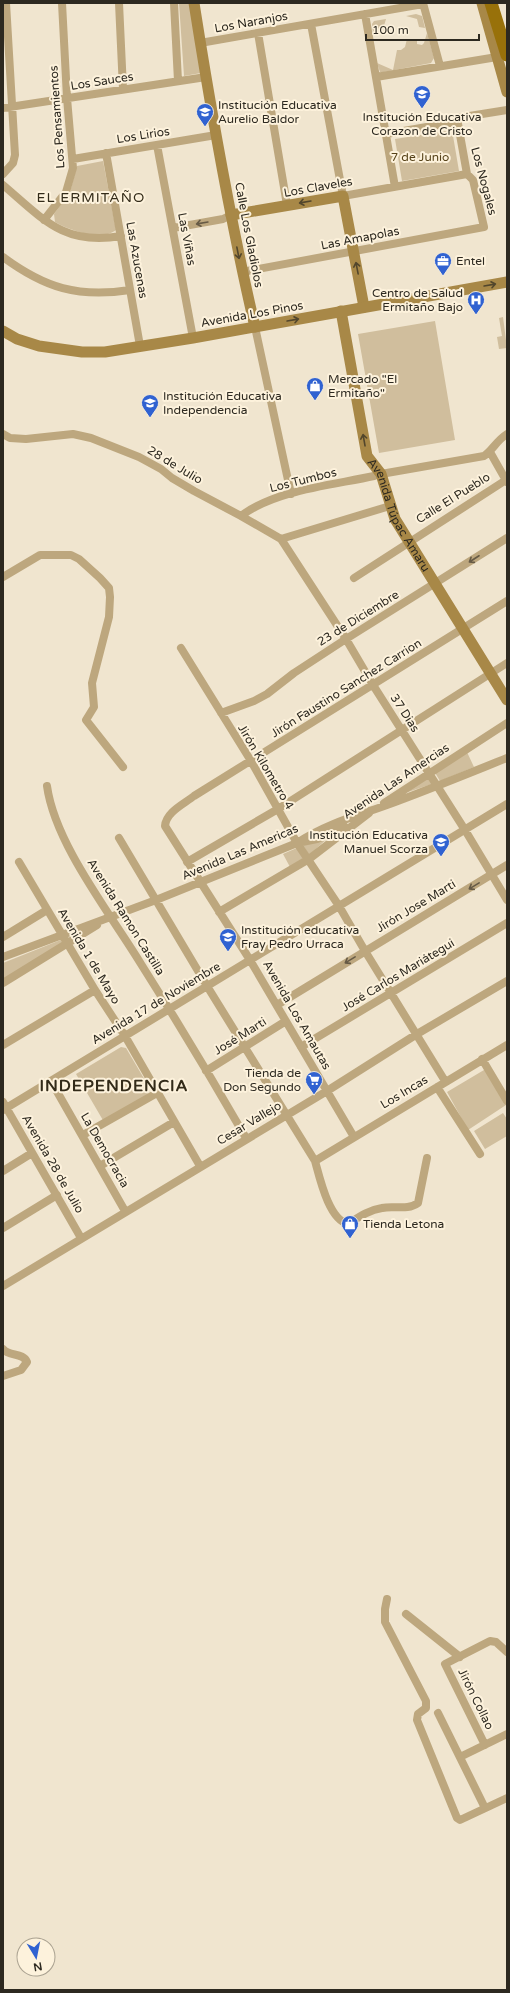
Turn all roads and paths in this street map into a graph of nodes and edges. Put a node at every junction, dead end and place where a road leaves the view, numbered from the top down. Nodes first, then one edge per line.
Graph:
1 (6, 3) edge
2 (62, 3) edge
3 (119, 3) edge
4 (174, 3) edge
5 (194, 3) edge
6 (482, 3) edge
7 (491, 3) edge
8 (423, 4) edge
9 (365, 14) junction
10 (310, 24) junction
11 (258, 33) junction
12 (200, 43) junction
13 (502, 56) edge
14 (440, 66) junction
15 (206, 76) junction
16 (376, 77) junction
17 (178, 81) junction
18 (123, 89) junction
19 (507, 92) edge
20 (67, 98) junction
21 (12, 107) junction
22 (3, 108) edge
23 (507, 110) edge
24 (457, 118) junction
25 (386, 134) junction
26 (216, 135) junction
27 (157, 145) junction
28 (106, 153) junction
29 (73, 159) junction
30 (6, 168) edge
31 (3, 174) edge
32 (467, 174) junction
33 (3, 185) edge
34 (395, 187) junction
35 (343, 196) junction
36 (287, 205) junction
37 (231, 215) junction
38 (44, 220) junction
39 (484, 227) joint
40 (173, 228) junction
41 (121, 236) junction
42 (354, 251) junction
43 (3, 257) edge
44 (242, 272) junction
45 (507, 282) edge
46 (130, 290) junction
47 (364, 307) junction
48 (341, 311) junction
49 (255, 327) junction
50 (3, 332) edge
51 (193, 338) junction
52 (140, 346) junction
53 (3, 434) edge
54 (507, 434) edge
55 (490, 452) junction
56 (378, 475) junction
57 (506, 481) edge
58 (291, 494) junction
59 (390, 506) junction
60 (241, 516) junction
61 (507, 538) edge
62 (281, 539) junction
63 (408, 542) junction
64 (3, 578) edge
65 (354, 578) dead end
66 (435, 584) junction
67 (507, 601) edge
68 (463, 629) junction
69 (346, 639) junction
70 (181, 648) dead end
71 (507, 663) edge
72 (490, 673) junction
73 (373, 685) junction
74 (507, 700) edge
75 (221, 713) junction
76 (507, 723) edge
77 (401, 730) junction
78 (507, 758) edge
79 (251, 762) junction
80 (123, 767) dead end
81 (428, 772) junction
82 (46, 786) dead end
83 (437, 786) junction
84 (507, 804) edge
85 (278, 809) junction
86 (373, 810) junction
87 (165, 826) joint
88 (465, 830) junction
89 (119, 838) dead end
90 (297, 843) junction
91 (309, 859) junction
92 (19, 862) dead end
93 (188, 862) junction
94 (507, 865) edge
95 (492, 875) junction
96 (200, 882) junction
97 (156, 900) junction
98 (507, 900) edge
99 (339, 906) junction
100 (47, 910) junction
101 (219, 912) junction
102 (112, 917) junction
103 (507, 923) edge
104 (63, 934) junction
105 (3, 937) edge
106 (68, 943) junction
107 (365, 951) junction
108 (3, 957) edge
109 (250, 960) junction
110 (507, 981) edge
111 (3, 983) edge
112 (207, 986) junction
113 (95, 990) junction
114 (391, 993) junction
115 (276, 1005) junction
116 (170, 1009) junction
117 (286, 1021) junction
118 (417, 1034) junction
119 (125, 1036) junction
120 (3, 1044) edge
121 (507, 1045) edge
122 (245, 1047) junction
123 (301, 1047) junction
124 (482, 1059) junction
125 (206, 1071) junction
126 (51, 1081) junction
127 (445, 1081) junction
128 (437, 1087) junction
129 (327, 1090) junction
130 (157, 1093) junction
131 (507, 1101) edge
132 (4, 1106) edge
133 (286, 1114) junction
134 (174, 1122) junction
135 (83, 1136) junction
136 (354, 1136) junction
137 (246, 1138) junction
138 (32, 1153) junction
139 (480, 1154) dead end
140 (427, 1158) dead end
141 (315, 1161) junction
142 (100, 1166) junction
143 (200, 1166) junction
144 (3, 1171) edge
145 (57, 1195) junction
146 (125, 1211) junction
147 (3, 1228) edge
148 (82, 1238) junction
149 (3, 1286) edge
150 (3, 1349) edge
151 (3, 1376) edge
152 (387, 1599) dead end
153 (406, 1614) dead end
154 (507, 1652) edge
155 (460, 1657) junction
156 (438, 1713) dead end
157 (507, 1734) edge
158 (485, 1745) junction
159 (460, 1757) junction
160 (507, 1798) edge
161 (485, 1808) junction

1 - 21 street
2 - 20 street, Los Pensamientos
3 - 18 street
4 - 17 street
5 - 12 street, Calle Los Gladiolos
6 - 13 street
7 - 13 main road
8 - 9 street, Los Naranjos
8 - 14 street
9 - 10 street, Los Naranjos
9 - 16 street
10 - 11 street, Los Naranjos
10 - 35 street
11 - 12 street, Los Naranjos
11 - 36 street
12 - 15 street, Calle Los Gladiolos
13 - 14 street
13 - 19 street
14 - 16 street
15 - 17 street, Los Sauces
15 - 26 street, Calle Los Gladiolos
16 - 25 street
17 - 18 street, Los Sauces
18 - 20 street, Los Sauces
20 - 21 street, Los Sauces
20 - 29 street, Los Pensamientos
21 - 22 street, Los Sauces
21 - 30 street
23 - 24 street
24 - 25 street
24 - 32 street, Los Nogales
25 - 34 street
26 - 27 street, Los Lirios
26 - 37 street, Calle Los Gladiolos
27 - 28 street, Los Lirios
27 - 40 street, Las Viñas
28 - 29 street, Los Lirios
28 - 41 street, Las Azucenas
29 - 38 street, Los Pensamientos
30 - 31 street
32 - 34 street, Los Claveles
32 - 39 street, Los Nogales
33 - 38 street
34 - 35 street, Los Claveles
35 -> 36 street, Los Claveles
35 - 42 street
36 - 37 street, Los Claveles
37 -> 40 street, Los Claveles
37 -> 44 street, Calle Los Gladiolos
38 - 41 street
39 - 42 street, Las Amapolas
40 - 51 street, Las Viñas
41 - 46 street, Las Azucenas
42 - 44 street, Las Amapolas
47 -> 42 street
43 - 46 street
44 - 49 street, Calle Los Gladiolos
47 -> 45 street, Avenida Los Pinos
46 - 52 street, Las Azucenas
47 - 48 street, Avenida Los Pinos
49 -> 48 street, Avenida Los Pinos
56 -> 48 street, Avenida Túpac Amaru
49 - 51 street, Avenida Los Pinos
49 - 58 street, Calle Los Gladiolos
50 - 52 street, Avenida Los Pinos
51 - 52 street, Avenida Los Pinos
53 - 60 street, 28 de Julio
54 - 55 street, Los Tumbos
55 - 56 street, Los Tumbos
55 - 57 street
56 - 58 street, Los Tumbos
56 - 59 street, Avenida Túpac Amaru
57 - 63 street, Calle El Pueblo
58 - 60 street, Los Tumbos
59 - 62 street
59 - 63 street, Avenida Túpac Amaru
60 - 62 street, 28 de Julio
61 -> 66 street, 23 de Diciembre
62 - 69 street, 37 Dias
63 - 65 street, Calle El Pueblo
63 - 66 street, Avenida Túpac Amaru
64 - 80 street
66 - 68 street, Avenida Túpac Amaru
66 - 69 street, 23 de Diciembre
67 - 68 street, Jirón Faustino Sanchez Carrion
68 - 72 street, Avenida Túpac Amaru
68 - 73 street, Jirón Faustino Sanchez Carrion
69 - 73 street, 37 Dias
69 - 75 street, 23 de Diciembre
70 - 75 street, Jirón Kilometro 4
71 - 72 street
72 - 74 street, Avenida Túpac Amaru
72 - 77 street
73 - 77 street, 37 Dias
73 - 79 street, Jirón Faustino Sanchez Carrion
75 - 79 street, Jirón Kilometro 4
76 - 81 street, Avenida Las Amercias
77 - 81 street, 37 Dias
77 - 85 street
78 - 83 street, Avenida Las Americas
79 - 85 street, Jirón Kilometro 4
79 - 87 street, Jirón Faustino Sanchez Carrion
81 - 83 street, 37 Dias
81 - 86 street, Avenida Las Amercias
82 - 102 street, Avenida Ramon Castilla
83 - 86 street, Avenida Las Americas
83 - 88 street, 37 Dias
84 - 88 street, Avenida 17 de Noviembre
85 - 90 street, Jirón Kilometro 4
85 - 93 street
86 - 90 street, Avenida Las Americas
86 - 91 street, Avenida Las Amercias
87 - 93 street, Avenida Los Amautas
88 - 95 street, 37 Dias
88 - 99 street, Avenida 17 de Noviembre
89 - 97 street
90 - 91 street, Jirón Kilometro 4
90 - 96 street, Avenida Las Americas
91 - 99 street, Jirón Kilometro 4
91 - 101 street, Avenida Las Amercias
92 - 100 street, Avenida 1 de Mayo
93 - 96 street, Avenida Los Amautas
94 - 95 street, Jirón Jose Marti
95 - 98 street, 37 Dias
95 -> 107 street, Jirón Jose Marti
96 - 97 street, Avenida Las Americas
96 - 101 street, Avenida Los Amautas
97 - 102 street, Avenida Las Americas
97 - 112 street
99 - 107 street, Jirón Kilometro 4
99 - 109 street, Avenida 17 de Noviembre
100 - 104 street, Avenida 1 de Mayo
100 - 105 street
101 - 109 street, Avenida Los Amautas
102 - 104 street, Avenida Las Americas
102 - 106 street
102 - 116 street, Avenida Ramon Castilla
103 - 114 street, José Carlos Mariátegui
104 - 106 street, Avenida 1 de Mayo
104 - 108 street, Avenida Las Americas
106 - 111 street
106 - 113 street, Avenida 1 de Mayo
107 - 114 street, Jirón Kilometro 4
107 -> 115 street, Jirón Jose Marti
109 - 112 street, Avenida 17 de Noviembre
109 - 115 street, Avenida Los Amautas
110 - 118 street, Cesar Vallejo
112 - 116 street, Avenida 17 de Noviembre
112 - 122 street
113 - 119 street, Avenida 1 de Mayo
113 - 120 street
114 - 118 street, Jirón Kilometro 4
114 - 123 street, José Carlos Mariátegui
115 - 117 street, Avenida Los Amautas
116 - 119 street, Avenida 17 de Noviembre
116 - 125 street, Avenida Ramon Castilla
117 - 122 street, José Marti
117 - 123 street, Avenida Los Amautas
118 - 127 street, Jirón Kilometro 4
118 - 129 street, Cesar Vallejo
119 - 126 street, Avenida 17 de Noviembre
119 - 130 street, Avenida 1 de Mayo
121 - 124 street, Los Incas
122 - 125 street, José Marti
122 - 133 street
123 - 129 street, Avenida Los Amautas
124 - 127 street, Los Incas
124 - 131 street
125 - 137 street, Avenida Ramon Castilla
126 - 132 street, Avenida 17 de Noviembre
126 - 135 street, La Democracia
127 - 128 street, Los Incas
128 - 136 street, Los Incas
128 - 139 street
129 - 133 street, Cesar Vallejo
129 - 136 street, Avenida Los Amautas
130 - 134 street, Avenida 1 de Mayo
130 - 135 street
132 - 138 street, Avenida 28 de Julio
133 - 137 street, Cesar Vallejo
133 - 141 street
134 - 142 street
134 - 143 street, Avenida 1 de Mayo
135 - 142 street, La Democracia
136 - 141 street, Los Incas
137 - 143 street, Cesar Vallejo
138 - 144 street
138 - 145 street, Avenida 28 de Julio
140 - 141 street
142 - 146 street, La Democracia
143 - 146 street, Cesar Vallejo
145 - 147 street
145 - 148 street, Avenida 28 de Julio
146 - 148 street, Cesar Vallejo
148 - 149 street, Cesar Vallejo
150 - 151 street
152 - 161 street
153 - 155 street
154 - 155 street
155 - 158 street, Jirón Collao
156 - 159 street
157 - 158 street
158 - 159 street
159 - 161 street
160 - 161 street

